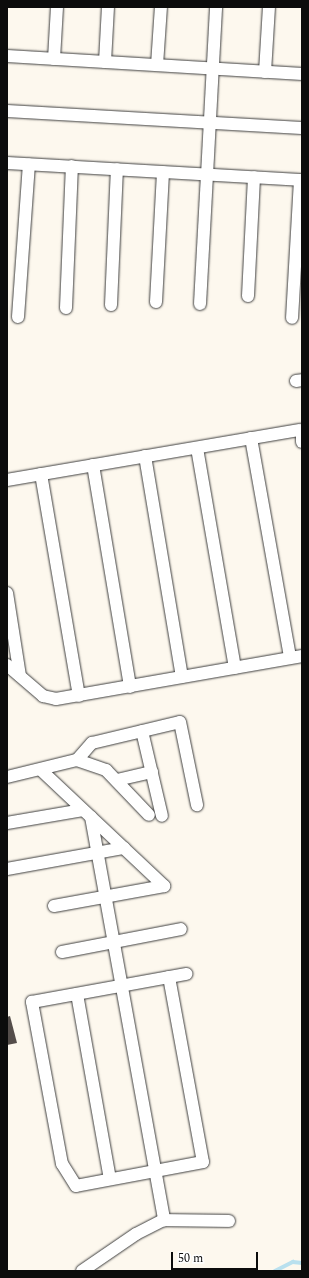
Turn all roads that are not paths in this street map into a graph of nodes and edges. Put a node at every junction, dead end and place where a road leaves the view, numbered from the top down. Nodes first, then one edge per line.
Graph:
1 (57, 7) edge
2 (108, 7) edge
3 (161, 7) edge
4 (216, 7) edge
5 (269, 7) edge
6 (7, 56) edge
7 (54, 59) junction
8 (105, 62) junction
9 (157, 65) junction
10 (212, 69) junction
11 (265, 72) junction
12 (302, 74) edge
13 (7, 111) edge
14 (211, 122) junction
15 (302, 128) edge
16 (7, 162) edge
17 (29, 164) junction
18 (72, 166) junction
19 (117, 169) junction
20 (163, 172) junction
21 (209, 175) junction
22 (254, 177) junction
23 (301, 180) edge
24 (248, 296) dead end
25 (156, 302) dead end
26 (200, 304) dead end
27 (111, 305) dead end
28 (66, 308) dead end
29 (18, 317) dead end
30 (293, 318) edge
31 (301, 434) edge
32 (251, 438) junction
33 (197, 448) junction
34 (145, 456) junction
35 (93, 465) junction
36 (40, 474) junction
37 (7, 480) edge
38 (7, 593) edge
39 (296, 657) edge
40 (7, 665) edge
41 (235, 668) junction
42 (20, 676) junction
43 (182, 677) junction
44 (130, 686) junction
45 (79, 696) junction
46 (142, 731) junction
47 (77, 760) junction
48 (42, 770) junction
49 (152, 772) junction
50 (7, 777) edge
51 (117, 780) junction
52 (197, 805) dead end
53 (87, 813) junction
54 (149, 815) dead end
55 (162, 816) dead end
56 (7, 823) edge
57 (124, 848) junction
58 (97, 853) junction
59 (7, 869) edge
60 (105, 897) junction
61 (54, 906) dead end
62 (181, 929) dead end
63 (114, 942) junction
64 (62, 952) dead end
65 (186, 974) dead end
66 (169, 977) junction
67 (122, 986) junction
68 (76, 994) junction
69 (156, 1171) junction
70 (110, 1179) junction
71 (164, 1220) junction
72 (228, 1221) dead end
73 (82, 1271) edge

1 - 7 street
2 - 8 street
3 - 9 street
4 - 10 street
5 - 11 street
6 - 7 street
7 - 8 street
8 - 9 street
9 - 10 street
10 - 11 street
10 - 14 street
11 - 12 street
13 - 14 street
14 - 15 street
14 - 21 street
16 - 17 street
17 - 18 street
17 - 29 street
18 - 19 street
18 - 28 street
19 - 20 street
19 - 27 street
20 - 21 street
20 - 25 street
21 - 22 street
21 - 26 street
22 - 23 street
22 - 24 street
23 - 30 street
31 - 32 street
32 - 33 street
32 - 39 street
33 - 34 street
33 - 41 street
34 - 35 street
34 - 43 street
35 - 36 street
35 - 44 street
36 - 37 street
36 - 45 street
38 - 42 street
39 - 41 street
40 - 42 street
41 - 43 street
42 - 45 street
43 - 44 street
44 - 45 street
46 - 47 street
46 - 49 street
46 - 52 street
47 - 48 street
47 - 51 street
48 - 50 street
48 - 53 street
49 - 51 street
49 - 55 street
51 - 54 street
53 - 56 street
53 - 57 street
53 - 58 street
57 - 58 street
57 - 60 street
58 - 59 street
58 - 60 street
60 - 61 street
60 - 63 street
62 - 63 street
63 - 64 street
63 - 67 street
65 - 66 street
66 - 67 street
66 - 69 street
67 - 68 street
67 - 69 street
68 - 70 street
68 - 70 street
69 - 70 street
69 - 71 street
71 - 72 street
71 - 73 street

